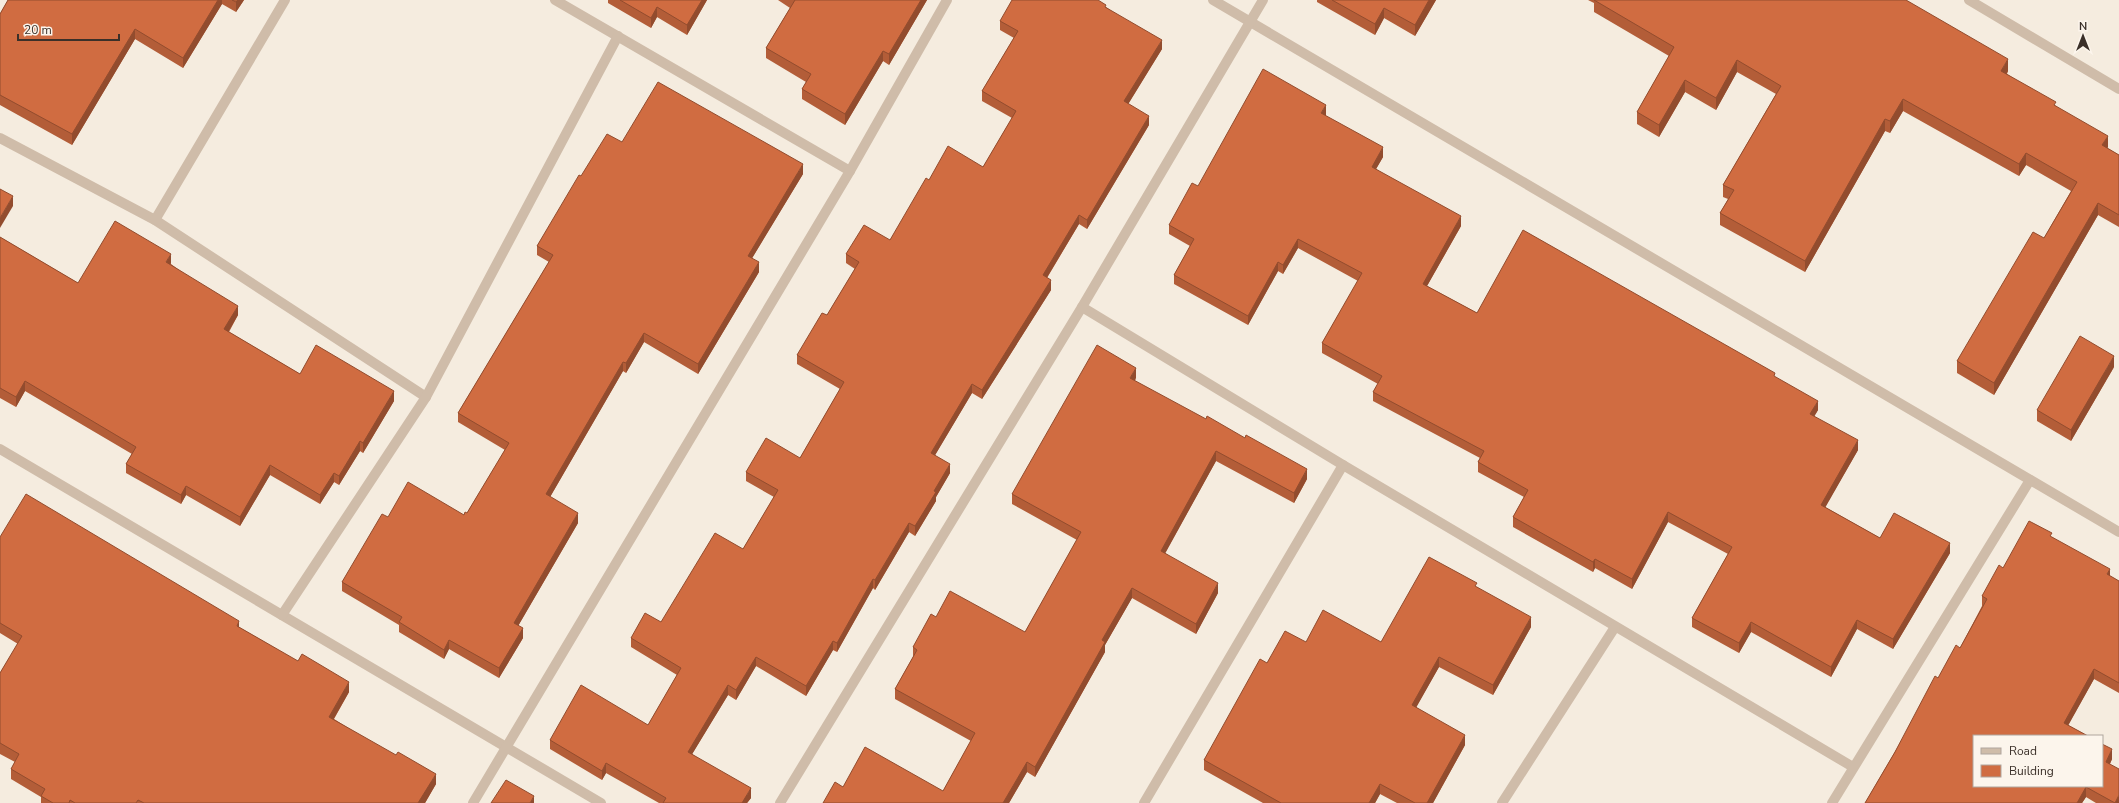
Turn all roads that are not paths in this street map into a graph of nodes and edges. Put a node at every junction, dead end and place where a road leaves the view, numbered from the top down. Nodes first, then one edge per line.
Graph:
1 (285, 0) edge
2 (555, 0) edge
3 (947, 0) edge
4 (1213, 0) edge
5 (1263, 0) edge
6 (1969, 0) edge
7 (1250, 22) junction
8 (618, 36) junction
9 (2119, 89) edge
10 (0, 138) edge
11 (850, 171) junction
12 (155, 220) junction
13 (1082, 307) junction
14 (426, 397) junction
15 (0, 449) edge
16 (1343, 465) junction
17 (2030, 480) junction
18 (2119, 532) edge
19 (282, 615) junction
20 (1615, 627) junction
21 (506, 749) junction
22 (1853, 767) junction
23 (473, 803) edge
24 (601, 803) edge
25 (780, 803) edge
26 (1144, 803) edge
27 (1502, 803) edge
28 (1832, 803) edge

1 - 12 street
2 - 8 street
3 - 11 street
4 - 7 street
5 - 7 street
6 - 9 street
7 - 13 street
7 - 17 street
8 - 11 street
8 - 14 street
10 - 12 street
11 - 21 street
12 - 14 street
13 - 16 street
13 - 25 street
14 - 19 street
15 - 19 street
16 - 20 street
16 - 26 street
17 - 18 street
17 - 22 street
19 - 21 street
20 - 22 street
20 - 27 street
21 - 23 street
21 - 24 street
22 - 28 street

